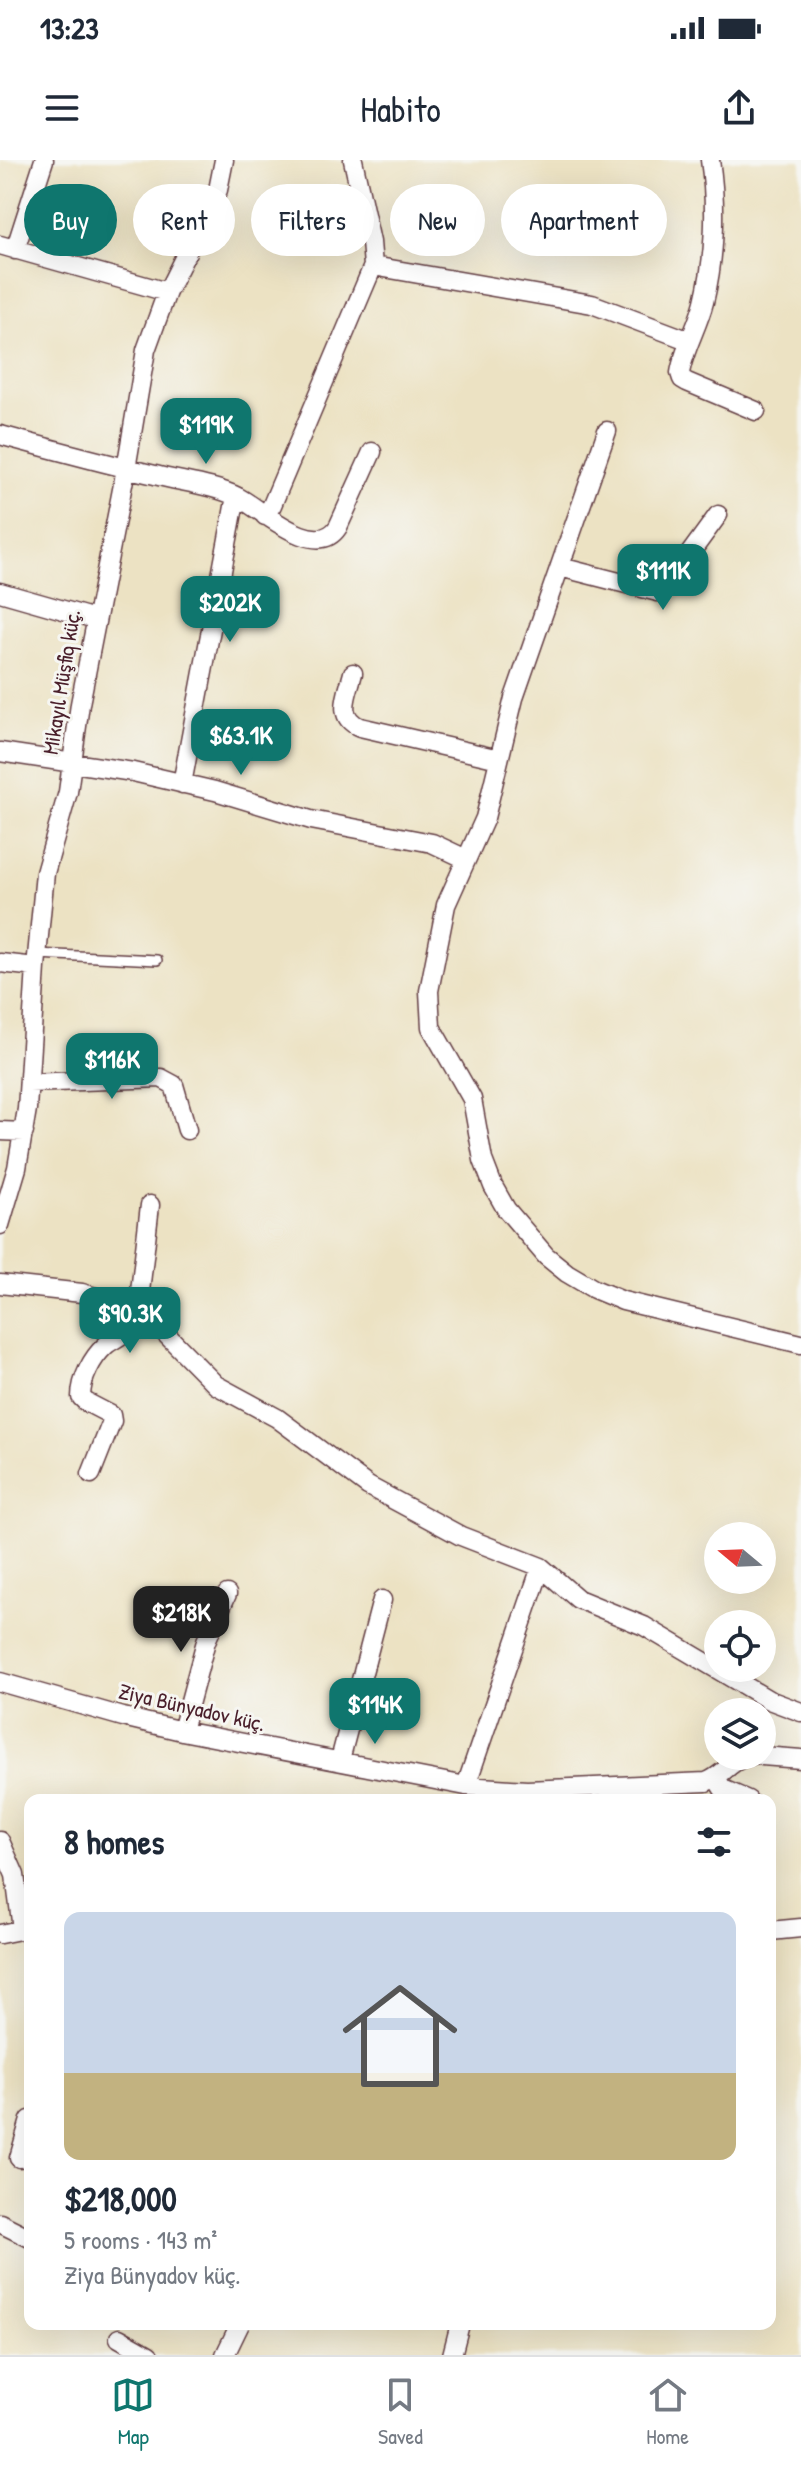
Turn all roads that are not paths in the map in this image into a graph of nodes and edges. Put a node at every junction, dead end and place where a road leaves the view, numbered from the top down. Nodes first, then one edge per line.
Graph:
1 (44, 160) edge
2 (224, 160) edge
3 (353, 160) edge
4 (710, 160) edge
5 (8, 248) edge
6 (373, 266) junction
7 (167, 292) junction
8 (690, 341) junction
9 (756, 411) dead end
10 (607, 431) dead end
11 (0, 435) edge
12 (372, 452) dead end
13 (126, 469) junction
14 (236, 496) junction
15 (718, 515) dead end
16 (265, 516) junction
17 (560, 567) junction
18 (0, 592) edge
19 (95, 619) junction
20 (353, 673) dead end
21 (0, 752) edge
22 (499, 759) junction
23 (72, 763) junction
24 (182, 784) junction
25 (466, 859) junction
26 (36, 960) junction
27 (157, 960) dead end
28 (0, 963) edge
29 (29, 1083) junction
30 (187, 1130) dead end
31 (0, 1131) edge
32 (24, 1132) junction
33 (150, 1205) dead end
34 (0, 1225) edge
35 (0, 1284) edge
36 (138, 1309) junction
37 (801, 1344) edge
38 (91, 1474) dead end
39 (541, 1567) junction
40 (227, 1594) dead end
41 (382, 1600) dead end
42 (0, 1682) edge
43 (801, 1712) edge
44 (182, 1731) junction
45 (776, 1757) edge
46 (801, 1759) edge
47 (340, 1760) junction
48 (723, 1770) edge
49 (716, 1778) junction
50 (466, 1786) junction
51 (734, 1794) edge
52 (0, 1841) edge
53 (24, 1918) edge
54 (24, 1928) edge
55 (801, 1928) edge
56 (776, 1930) edge
57 (0, 1934) edge
58 (24, 2141) edge
59 (19, 2158) dead end
60 (0, 2223) edge
61 (24, 2235) edge
62 (237, 2330) edge
63 (458, 2330) edge
64 (119, 2338) dead end
65 (149, 2355) edge
66 (225, 2355) edge
67 (452, 2355) edge

1 - 5 street
2 - 7 street, Mikayıl Müşfiq küç.
3 - 6 street
4 - 8 street
5 - 7 street
6 - 8 street
6 - 16 street
7 - 13 street, Mikayıl Müşfiq küç.
8 - 9 street
10 - 17 street
11 - 13 street
12 - 16 street
13 - 14 street
13 - 19 street, Mikayıl Müşfiq küç.
14 - 16 street
14 - 24 street
15 - 17 street
17 - 22 street
18 - 19 street
19 - 23 street, Mikayıl Müşfiq küç.
20 - 22 street
21 - 23 street
22 - 25 street
23 - 24 street
23 - 26 street, Mikayıl Müşfiq küç.
24 - 25 street
25 - 37 street
26 - 27 lane
26 - 28 street
26 - 29 street, Mikayıl Müşfiq küç.
29 - 30 street
29 - 32 street, Mikayıl Müşfiq küç.
31 - 32 street
32 - 34 street, Mikayıl Müşfiq küç.
33 - 36 street
35 - 36 street
36 - 38 street
36 - 39 street
39 - 43 street
39 - 50 street
40 - 44 street
41 - 47 street
42 - 44 street, Ziya Bünyadov küç.
44 - 47 street, Ziya Bünyadov küç.
45 - 46 street
47 - 50 street, Ziya Bünyadov küç.
48 - 49 street, Ziya Bünyadov küç.
49 - 50 street, Ziya Bünyadov küç.
49 - 51 street
52 - 53 street
54 - 57 street
55 - 56 street
58 - 59 street
60 - 61 street
62 - 66 street
63 - 67 street
64 - 65 street

